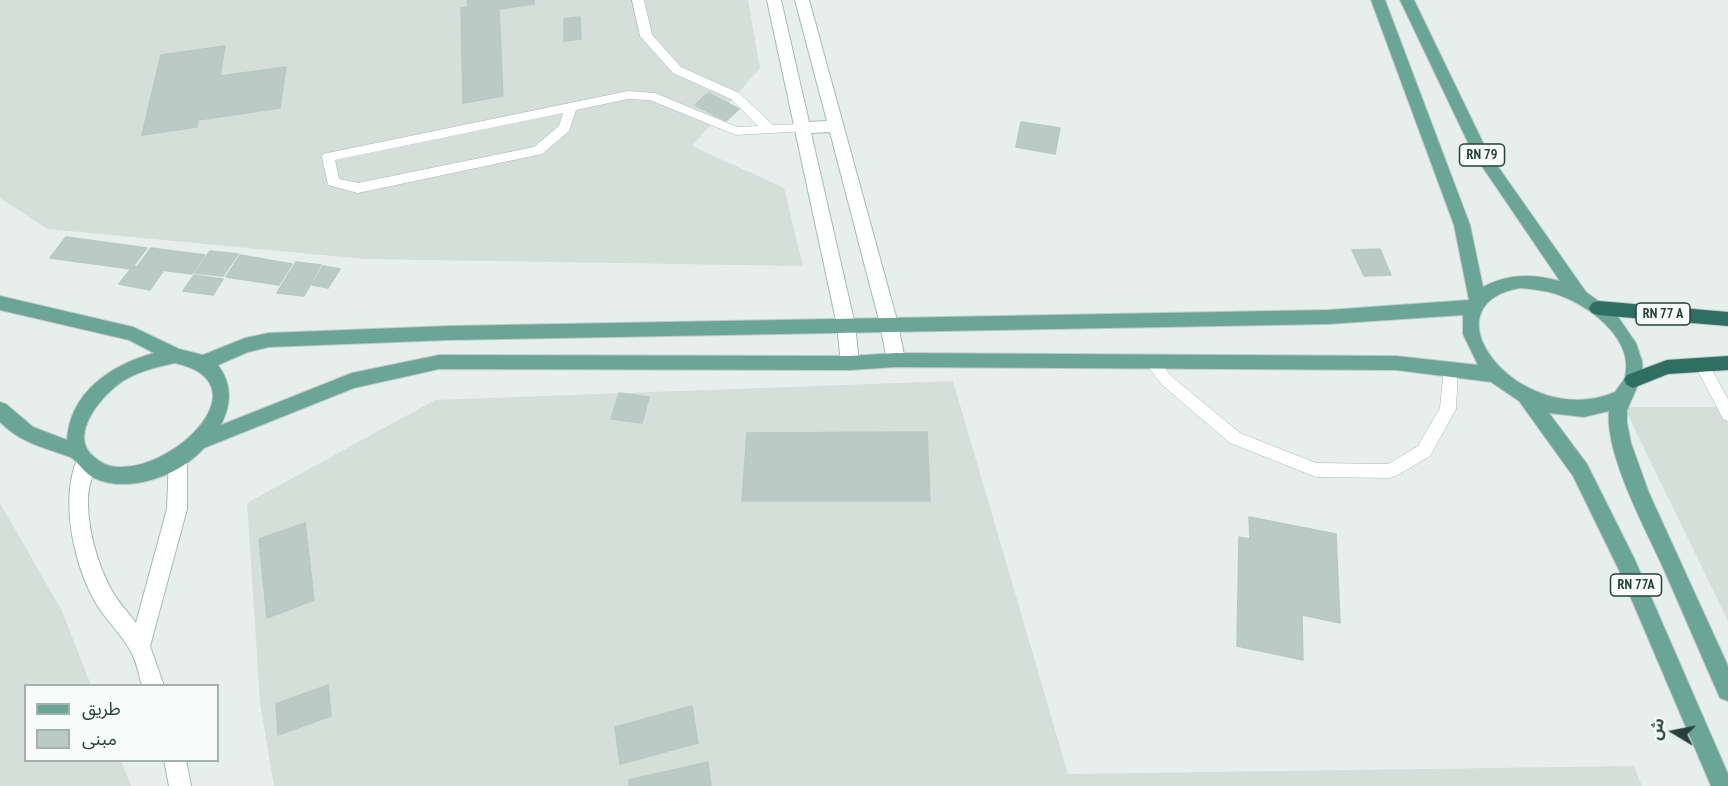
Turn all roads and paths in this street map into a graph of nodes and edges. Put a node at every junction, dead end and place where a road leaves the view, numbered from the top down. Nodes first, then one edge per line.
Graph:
1 (638, 0) edge
2 (774, 0) edge
3 (802, 0) edge
4 (1378, 0) edge
5 (1407, 0) edge
6 (570, 108) junction
7 (836, 126) junction
8 (802, 128) junction
9 (770, 130) junction
10 (1580, 297) junction
11 (0, 303) edge
12 (1474, 303) junction
13 (1598, 308) junction
14 (1728, 319) edge
15 (889, 324) junction
16 (846, 326) junction
17 (174, 356) junction
18 (896, 360) junction
19 (1151, 361) junction
20 (204, 363) junction
21 (850, 363) junction
22 (1728, 363) edge
23 (1702, 365) junction
24 (1451, 369) junction
25 (1496, 375) junction
26 (1633, 380) junction
27 (1527, 396) junction
28 (1621, 398) junction
29 (0, 410) edge
30 (1728, 414) edge
31 (200, 441) junction
32 (81, 457) junction
33 (178, 459) junction
34 (140, 646) junction
35 (152, 684) edge
36 (1728, 690) edge
37 (175, 762) edge
38 (180, 786) edge
39 (1722, 786) edge

1 - 9 lane
2 - 8 main road
3 - 7 main road
4 - 12 main road, RN 79
5 - 10 main road, RN 79
6 - 6 lane
6 - 9 lane
7 - 8 main road
7 - 15 main road
8 - 9 lane
8 - 16 main road
10 - 12 main road
10 - 13 main road
11 - 17 main road
12 - 15 main road
12 - 25 main road
13 - 14 highway, RN 77 A
13 - 26 main road
15 - 16 main road
15 - 18 main road
16 - 20 main road
16 - 21 main road
17 - 20 main road
17 - 32 main road
18 - 19 main road
18 - 21 main road
19 - 24 main road
19 - 24 lane
20 - 31 main road
21 - 31 main road
22 - 23 highway
23 - 26 highway
23 - 30 lane
24 - 25 main road
25 - 27 main road
26 - 28 main road
27 - 28 main road
27 - 39 main road, RN 77A
28 - 36 main road, RN 77A
29 - 32 main road
31 - 33 main road
32 - 33 main road
32 - 34 main road
33 - 34 main road
34 - 35 main road
37 - 38 main road

